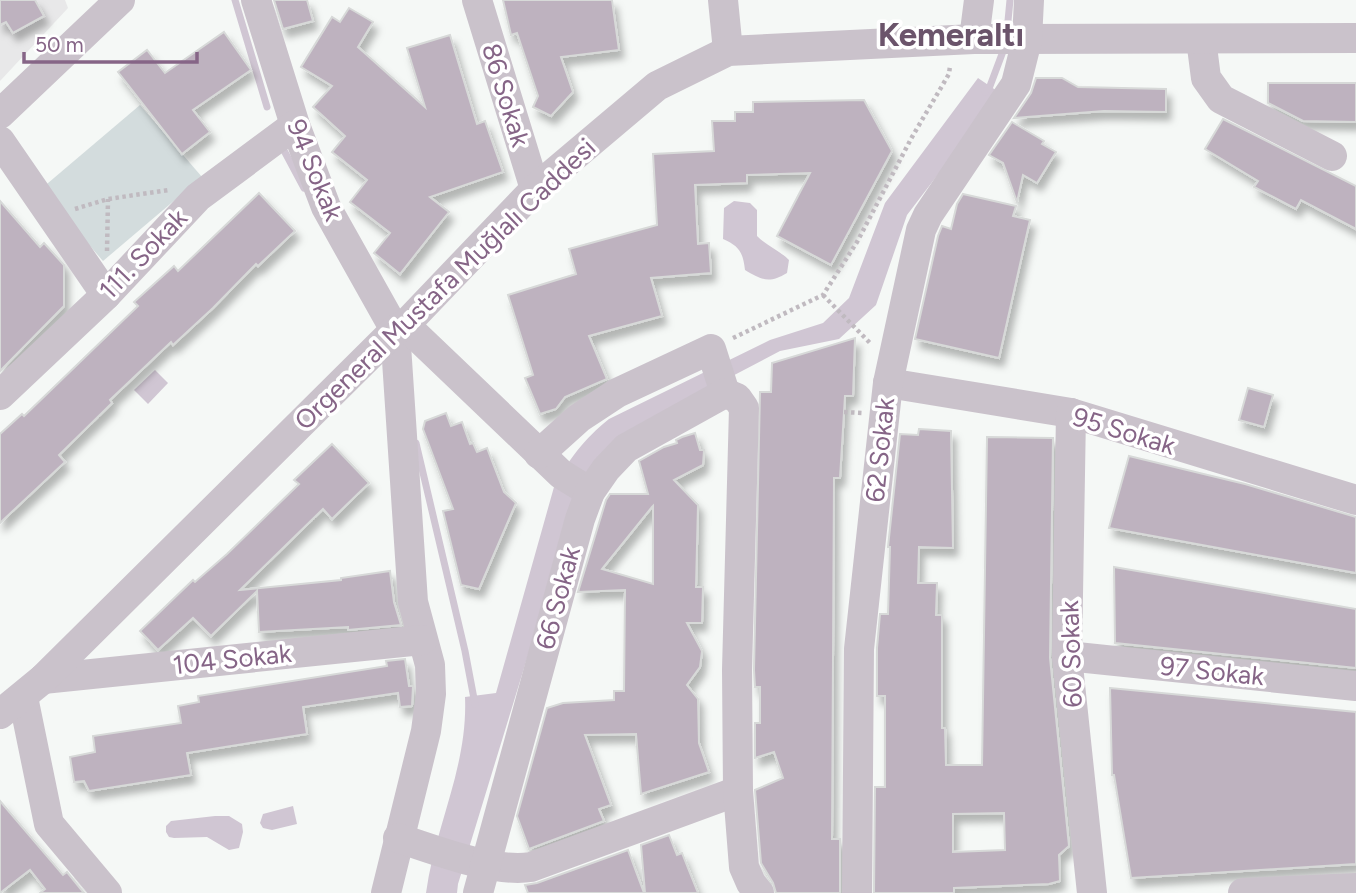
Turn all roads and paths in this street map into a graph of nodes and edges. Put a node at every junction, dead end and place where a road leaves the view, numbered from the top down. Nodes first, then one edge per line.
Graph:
1 (120, 0) edge
2 (256, 0) edge
3 (477, 0) edge
4 (723, 0) edge
5 (979, 0) edge
6 (1029, 0) edge
7 (1356, 38) edge
8 (1201, 39) junction
9 (973, 40) junction
10 (1024, 40) junction
11 (728, 51) junction
12 (0, 114) edge
13 (286, 131) junction
14 (0, 141) edge
15 (1332, 156) dead end
16 (535, 189) junction
17 (198, 197) junction
18 (43, 204) junction
19 (106, 295) junction
20 (823, 295) junction
21 (400, 328) junction
22 (857, 329) dead end
23 (724, 380) junction
24 (888, 383) junction
25 (0, 395) edge
26 (1071, 413) junction
27 (539, 454) junction
28 (578, 484) junction
29 (1356, 500) edge
30 (422, 639) junction
31 (1067, 656) junction
32 (1356, 686) edge
33 (22, 696) edge
34 (738, 791) junction
35 (398, 838) junction
36 (478, 862) junction
37 (1356, 888) edge
38 (107, 893) edge
39 (386, 893) edge
40 (478, 893) edge
41 (759, 893) edge
42 (858, 893) edge
43 (1092, 893) edge
44 (1243, 893) edge

1 - 12 street
2 - 13 street, 94 Sokak
3 - 16 street, 86 Sokak
4 - 11 street
5 - 9 street
6 - 10 street, 62 Sokak
7 - 8 street, Orgeneral Mustafa Muğlalı Caddesi
8 - 10 street, Orgeneral Mustafa Muğlalı Caddesi
8 - 15 street
9 - 10 street, Orgeneral Mustafa Muğlalı Caddesi
9 - 11 street, Orgeneral Mustafa Muğlalı Caddesi
9 - 20 path
10 - 24 street, 62 Sokak
11 - 16 street, Orgeneral Mustafa Muğlalı Caddesi
13 - 17 street, 111. Sokak
13 - 21 street, 94 Sokak
14 - 18 street
16 - 21 street, Orgeneral Mustafa Muğlalı Caddesi
17 - 18 path
17 - 19 street, 111. Sokak
18 - 19 street
19 - 25 street, 111. Sokak
20 - 22 path
20 - 23 path
21 - 27 street
21 - 30 street
21 - 33 street, Orgeneral Mustafa Muğlalı Caddesi
23 - 27 street
23 - 28 street, 66 Sokak
23 - 34 street
24 - 26 street, 95 Sokak
24 - 42 street, 62 Sokak
26 - 29 street, 95 Sokak
26 - 31 street, 60 Sokak
27 - 28 street
28 - 36 street, 66 Sokak
30 - 33 street, 104 Sokak
30 - 35 street
31 - 32 street, 97 Sokak
31 - 43 street, 60 Sokak
33 - 38 street
34 - 36 street
34 - 41 street
35 - 36 street
35 - 39 street
36 - 40 street, 66 Sokak
37 - 44 street

